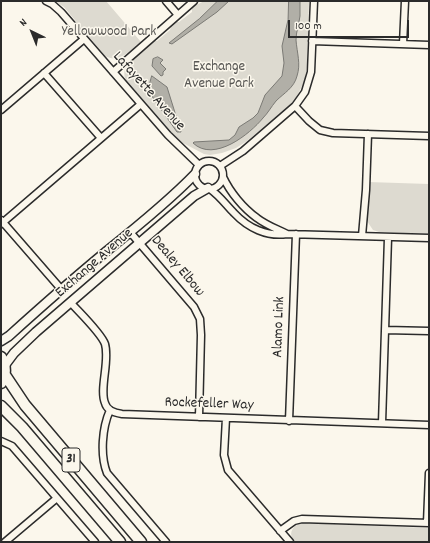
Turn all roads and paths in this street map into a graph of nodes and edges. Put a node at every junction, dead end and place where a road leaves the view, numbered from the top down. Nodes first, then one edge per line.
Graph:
1 (46, 1) edge
2 (166, 1) edge
3 (194, 1) edge
4 (314, 1) edge
5 (405, 1) edge
6 (178, 15) junction
7 (84, 39) junction
8 (312, 41) junction
9 (404, 44) junction
10 (429, 45) edge
11 (113, 72) junction
12 (44, 73) junction
13 (141, 104) junction
14 (295, 106) junction
15 (1, 110) edge
16 (368, 134) junction
17 (429, 136) edge
18 (101, 138) junction
19 (199, 165) junction
20 (220, 166) junction
21 (195, 174) junction
22 (223, 177) junction
23 (209, 188) junction
24 (2, 222) edge
25 (130, 232) junction
26 (287, 234) junction
27 (296, 234) junction
28 (362, 236) junction
29 (388, 238) junction
30 (429, 238) edge
31 (140, 244) junction
32 (61, 289) junction
33 (71, 303) junction
34 (385, 330) junction
35 (429, 331) edge
36 (1, 341) edge
37 (3, 370) edge
38 (1, 406) edge
39 (110, 410) junction
40 (199, 417) junction
41 (226, 418) junction
42 (289, 421) junction
43 (382, 423) junction
44 (429, 425) edge
45 (1, 441) edge
46 (429, 473) edge
47 (57, 498) junction
48 (428, 523) edge
49 (280, 531) junction
50 (5, 542) edge
51 (95, 542) edge
52 (120, 542) edge
53 (141, 542) edge
54 (166, 542) edge
55 (290, 542) edge

1 - 7 street, Lafayette Avenue
2 - 6 street
3 - 6 street
4 - 8 street
5 - 9 street
6 - 11 street
7 - 11 street, Lafayette Avenue
7 - 12 street
8 - 9 street
8 - 14 street
9 - 10 street
11 - 13 street, Lafayette Avenue
12 - 15 street
12 - 18 street
13 - 18 street
13 - 19 street, Lafayette Avenue
14 - 16 street
14 - 20 street
16 - 17 street
16 - 28 street
18 - 24 street
19 - 20 street
19 - 21 street
20 - 22 street
21 - 23 street
21 - 25 street, Exchange Avenue
22 - 23 street
22 - 26 street
23 - 26 street
23 - 31 street, Exchange Avenue
24 - 32 street
25 - 31 street, Dealey Elbow
25 - 32 street, Exchange Avenue
26 - 27 street
27 - 28 street
27 - 42 street, Alamo Link
28 - 29 street
29 - 30 street
29 - 34 street
31 - 33 street, Exchange Avenue
31 - 40 street, Dealey Elbow
32 - 36 street, Exchange Avenue
33 - 37 street, Exchange Avenue
33 - 39 street
34 - 35 street
34 - 43 street
37 - 53 main road, 31
38 - 52 main road, 31
39 - 40 street, Rockefeller Way
39 - 54 street
40 - 41 street, Rockefeller Way
41 - 42 street, Rockefeller Way
41 - 49 street
42 - 43 street, Rockefeller Way
43 - 44 street, Rockefeller Way
45 - 47 street
46 - 48 street
47 - 50 street
47 - 51 street
48 - 49 street
49 - 55 street

